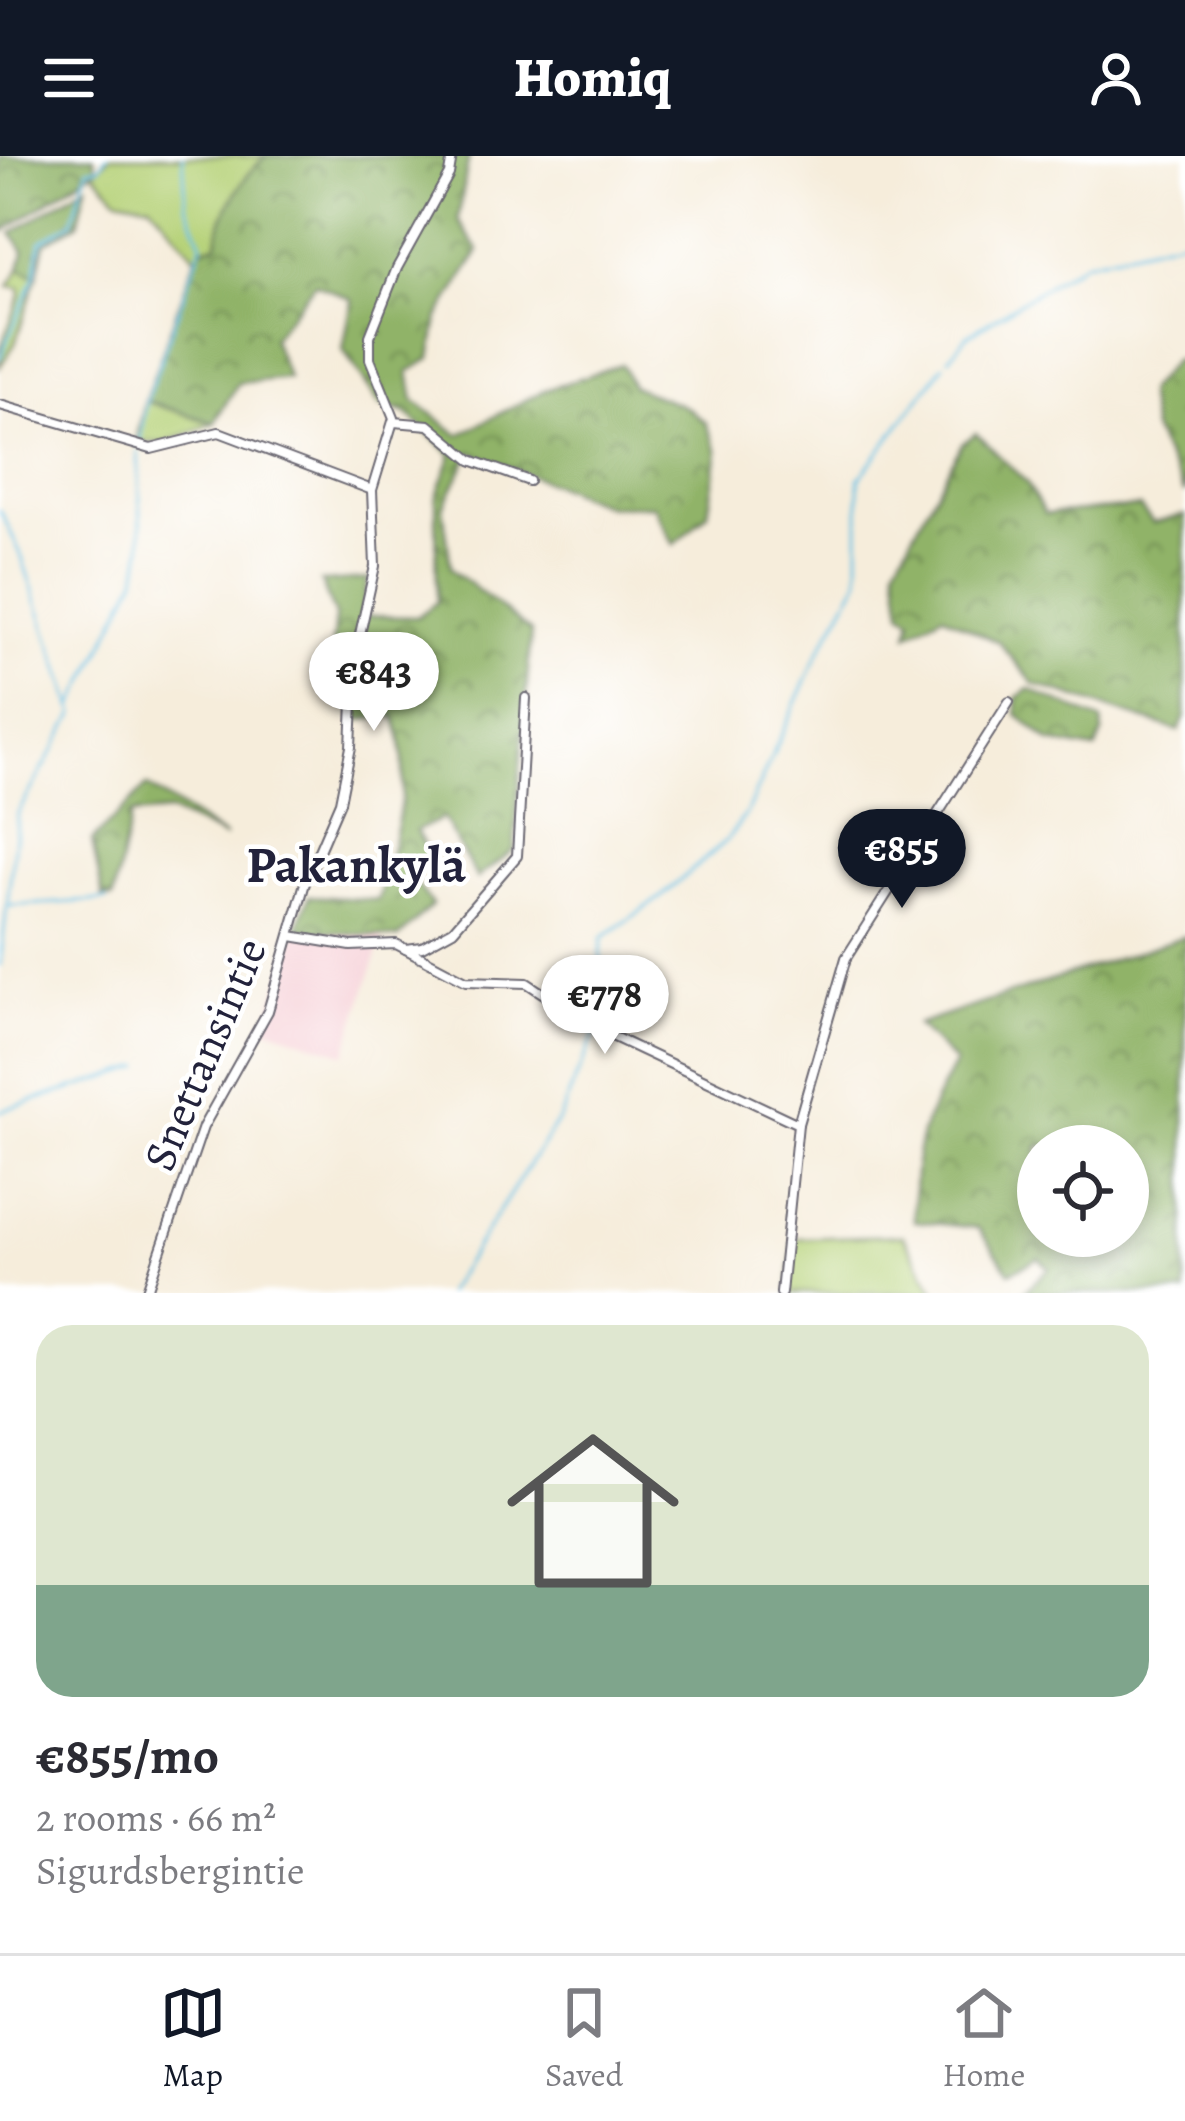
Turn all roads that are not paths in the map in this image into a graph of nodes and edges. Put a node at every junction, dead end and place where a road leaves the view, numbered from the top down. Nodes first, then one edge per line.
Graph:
1 (452, 156) edge
2 (0, 405) edge
3 (394, 422) junction
4 (529, 481) dead end
5 (372, 490) junction
6 (526, 698) dead end
7 (1010, 702) dead end
8 (291, 936) junction
9 (405, 949) junction
10 (798, 1124) junction
11 (146, 1293) edge
12 (781, 1293) edge

1 - 3 street
2 - 5 street
3 - 4 street
3 - 5 street, Snettansintie
5 - 8 street, Snettansintie
6 - 9 street
7 - 10 street
8 - 9 street
8 - 11 street, Snettansintie
9 - 10 street
10 - 12 street

